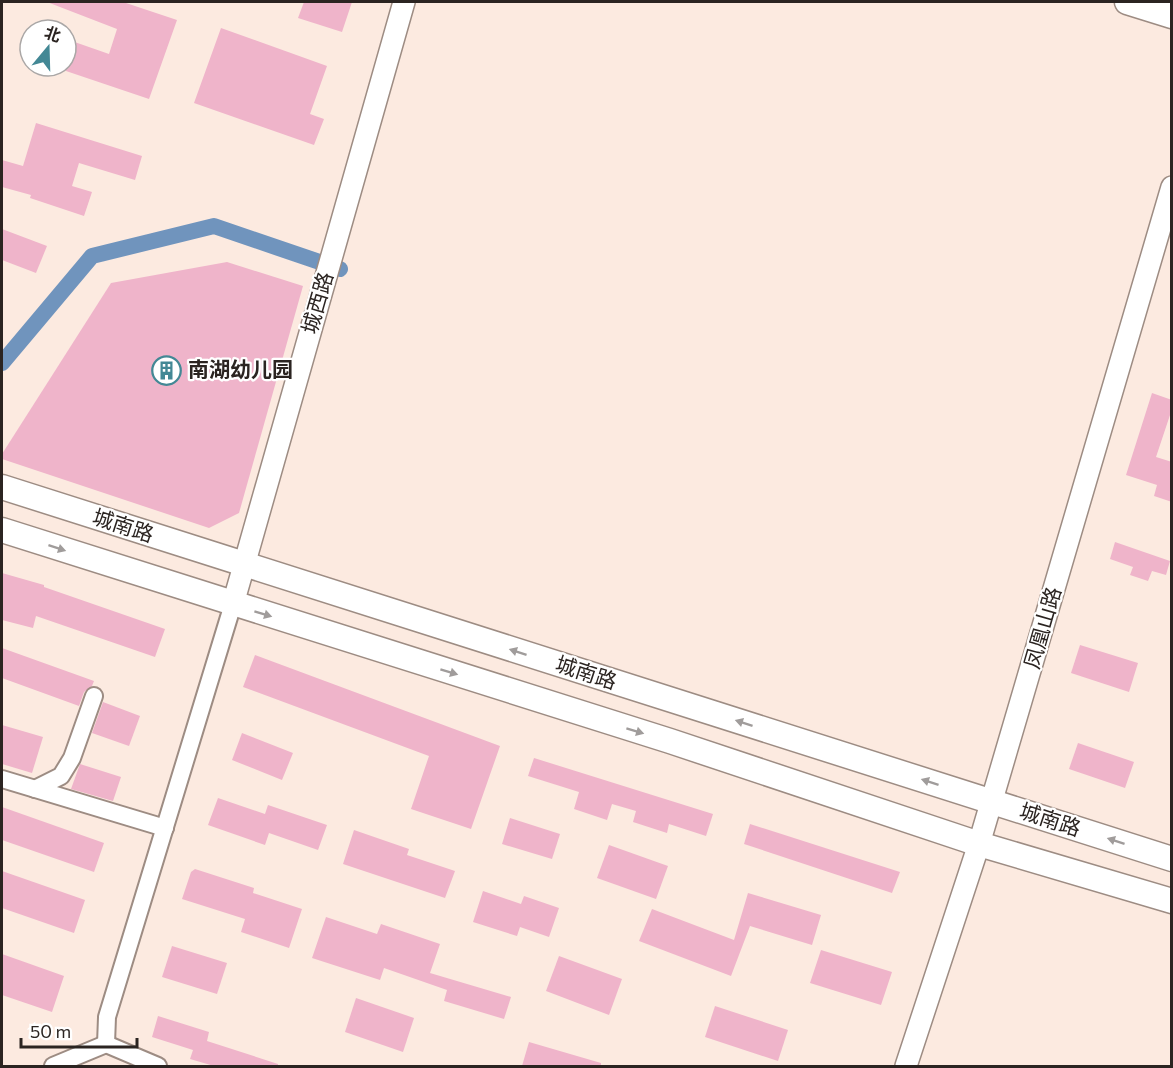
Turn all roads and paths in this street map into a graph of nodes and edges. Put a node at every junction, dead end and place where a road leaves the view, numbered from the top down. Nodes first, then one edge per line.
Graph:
1 (404, 2) edge
2 (1128, 2) edge
3 (1172, 16) edge
4 (1172, 187) edge
5 (2, 487) edge
6 (2, 530) edge
7 (244, 565) junction
8 (233, 604) junction
9 (94, 696) dead end
10 (2, 780) edge
11 (35, 789) junction
12 (992, 802) junction
13 (165, 828) junction
14 (979, 844) junction
15 (1172, 859) edge
16 (1172, 901) edge
17 (106, 1044) junction
18 (53, 1066) edge
19 (158, 1066) edge
20 (906, 1066) edge

1 - 7 street, 城西路
2 - 3 main road
4 - 12 street, 凤凰山路
5 - 7 main road, 城南路
6 -> 8 main road, 城南路
7 - 8 street, 城西路
12 -> 7 main road, 城南路
8 - 13 street
8 -> 14 main road, 城南路
9 - 11 street
10 - 11 street
11 - 13 street
12 - 14 street, 凤凰山路
15 -> 12 main road, 城南路
13 - 17 street
14 - 16 main road, 城南路
14 - 20 street, 凤凰山路
17 - 18 street
17 - 19 street

